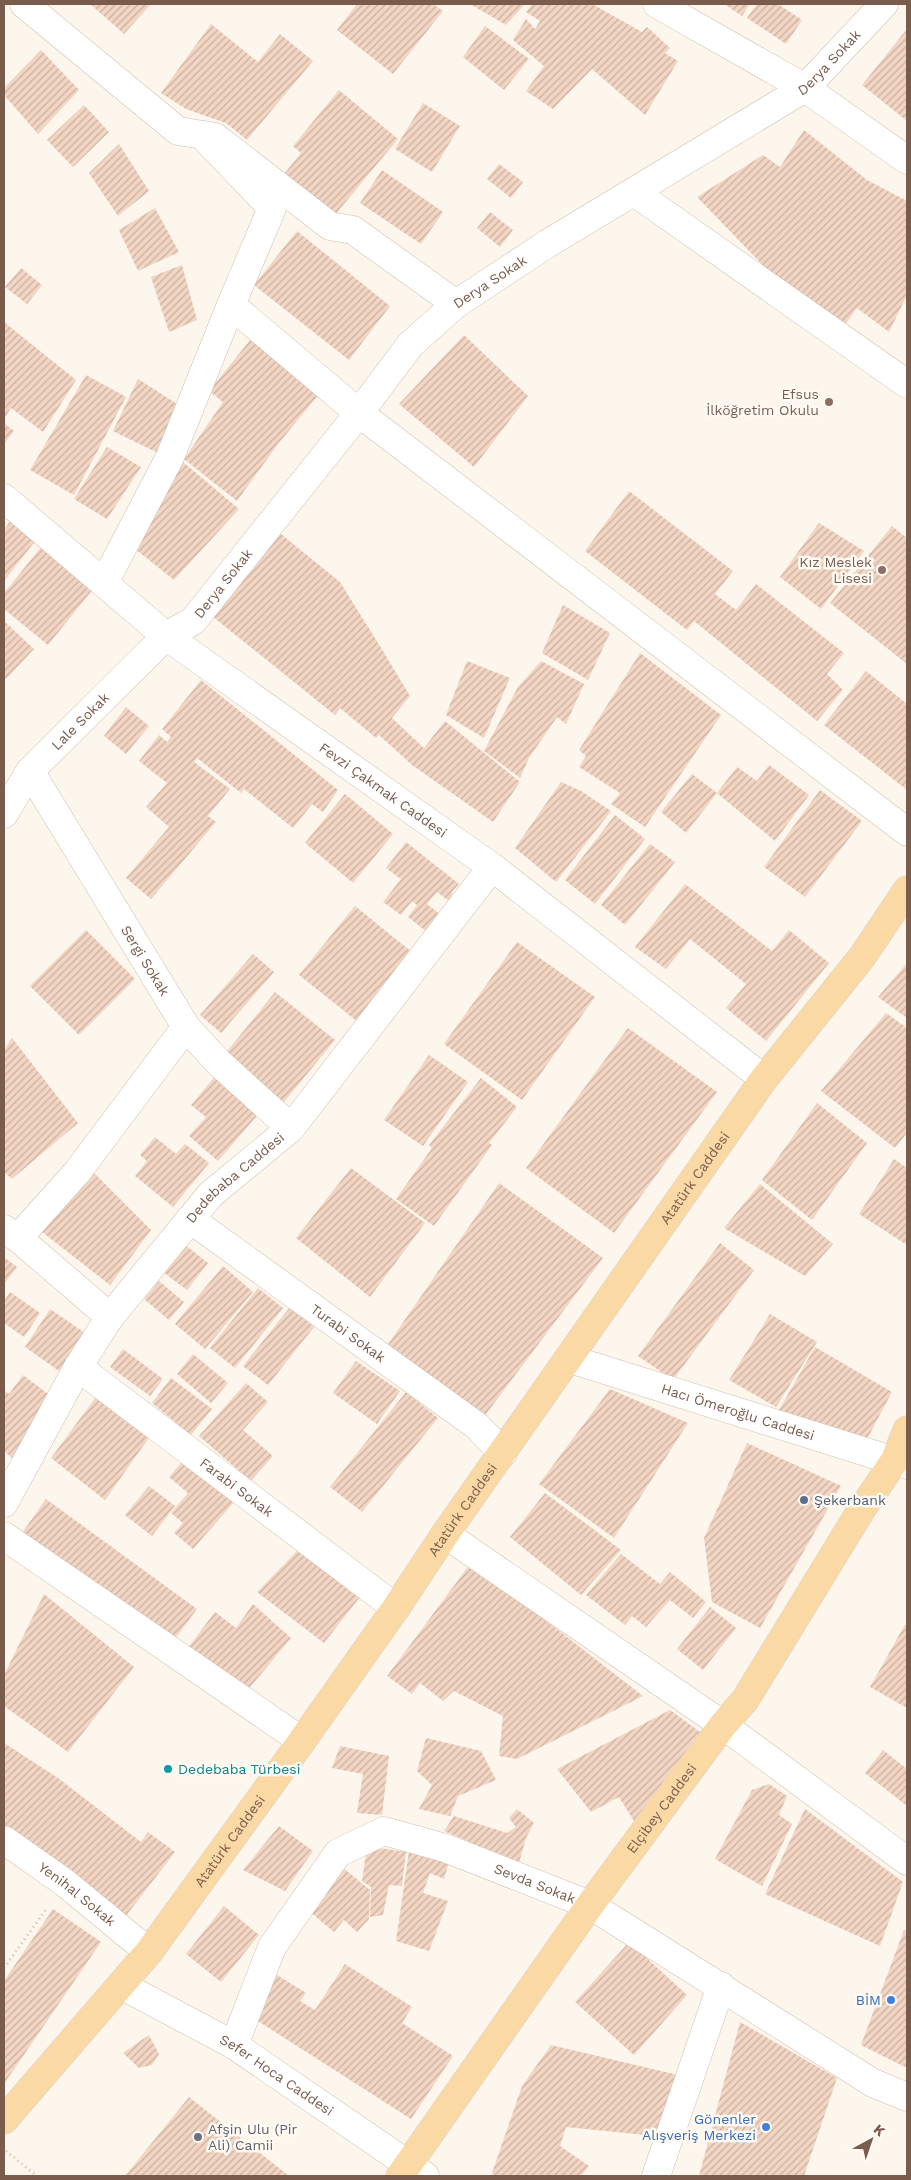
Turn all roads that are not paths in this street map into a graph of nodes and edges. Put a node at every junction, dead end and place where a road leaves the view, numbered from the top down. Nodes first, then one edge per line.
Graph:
1 (24, 4) edge
2 (657, 4) edge
3 (884, 4) edge
4 (805, 88) junction
5 (202, 135) junction
6 (907, 160) edge
7 (634, 192) junction
8 (456, 304) junction
9 (231, 305) junction
10 (907, 384) edge
11 (359, 413) junction
12 (4, 498) edge
13 (104, 583) junction
14 (166, 636) junction
15 (30, 771) junction
16 (4, 814) edge
17 (907, 832) edge
18 (492, 867) junction
19 (907, 890) edge
20 (186, 1027) junction
21 (764, 1079) junction
22 (291, 1128) junction
23 (190, 1219) junction
24 (11, 1234) edge
25 (110, 1317) junction
26 (570, 1359) junction
27 (78, 1367) junction
28 (907, 1430) edge
29 (503, 1453) junction
30 (901, 1463) edge
31 (4, 1503) edge
32 (445, 1534) junction
33 (4, 1536) edge
34 (396, 1608) junction
35 (723, 1725) junction
36 (302, 1741) junction
37 (4, 1840) edge
38 (907, 1861) edge
39 (590, 1905) junction
40 (149, 1952) junction
41 (121, 1985) junction
42 (721, 1986) junction
43 (234, 2044) junction
44 (907, 2097) edge
45 (4, 2120) edge
46 (411, 2172) edge
47 (656, 2176) edge

1 - 5 street
2 - 4 street
3 - 4 street, Derya Sokak
4 - 6 street
4 - 7 street, Derya Sokak
5 - 8 street
5 - 9 street
7 - 8 street, Derya Sokak
7 - 10 street
8 - 11 street, Derya Sokak
9 - 11 street
9 - 13 street
11 - 14 street, Derya Sokak
11 - 17 street
12 - 13 street, Fevzi Çakmak Caddesi
13 - 14 street, Fevzi Çakmak Caddesi
14 - 15 street, Lale Sokak
14 - 18 street, Fevzi Çakmak Caddesi
15 - 16 street, Lale Sokak
15 - 20 street, Sergi Sokak
18 - 21 street, Fevzi Çakmak Caddesi
18 - 22 street, Dedebaba Caddesi
19 - 21 main road, Atatürk Caddesi
20 - 22 street, Sergi Sokak
20 - 24 street
21 - 26 main road, Atatürk Caddesi
22 - 23 street, Dedebaba Caddesi
23 - 25 street, Dedebaba Caddesi
23 - 29 street, Turabi Sokak
24 - 25 street
25 - 27 street, Dedebaba Caddesi
26 - 29 main road, Atatürk Caddesi
26 - 30 street, Hacı Ömeroğlu Caddesi
27 - 31 street, Dedebaba Caddesi
27 - 34 street, Farabi Sokak
28 - 30 main road, Elçibey Caddesi
29 - 32 main road, Atatürk Caddesi
30 - 35 main road, Elçibey Caddesi
32 - 34 main road, Atatürk Caddesi
32 - 35 street
33 - 36 street
34 - 36 main road, Atatürk Caddesi
35 - 38 street
35 - 39 main road, Elçibey Caddesi
36 - 40 main road, Atatürk Caddesi
37 - 40 street, Yenihal Sokak
39 - 42 street, Sevda Sokak
39 - 43 street, Sevda Sokak
39 - 46 main road, Elçibey Caddesi
40 - 41 main road, Atatürk Caddesi
41 - 43 street, Sefer Hoca Caddesi
41 - 45 main road, Atatürk Caddesi
42 - 44 street, Sevda Sokak
42 - 47 street
43 - 46 street, Sefer Hoca Caddesi

